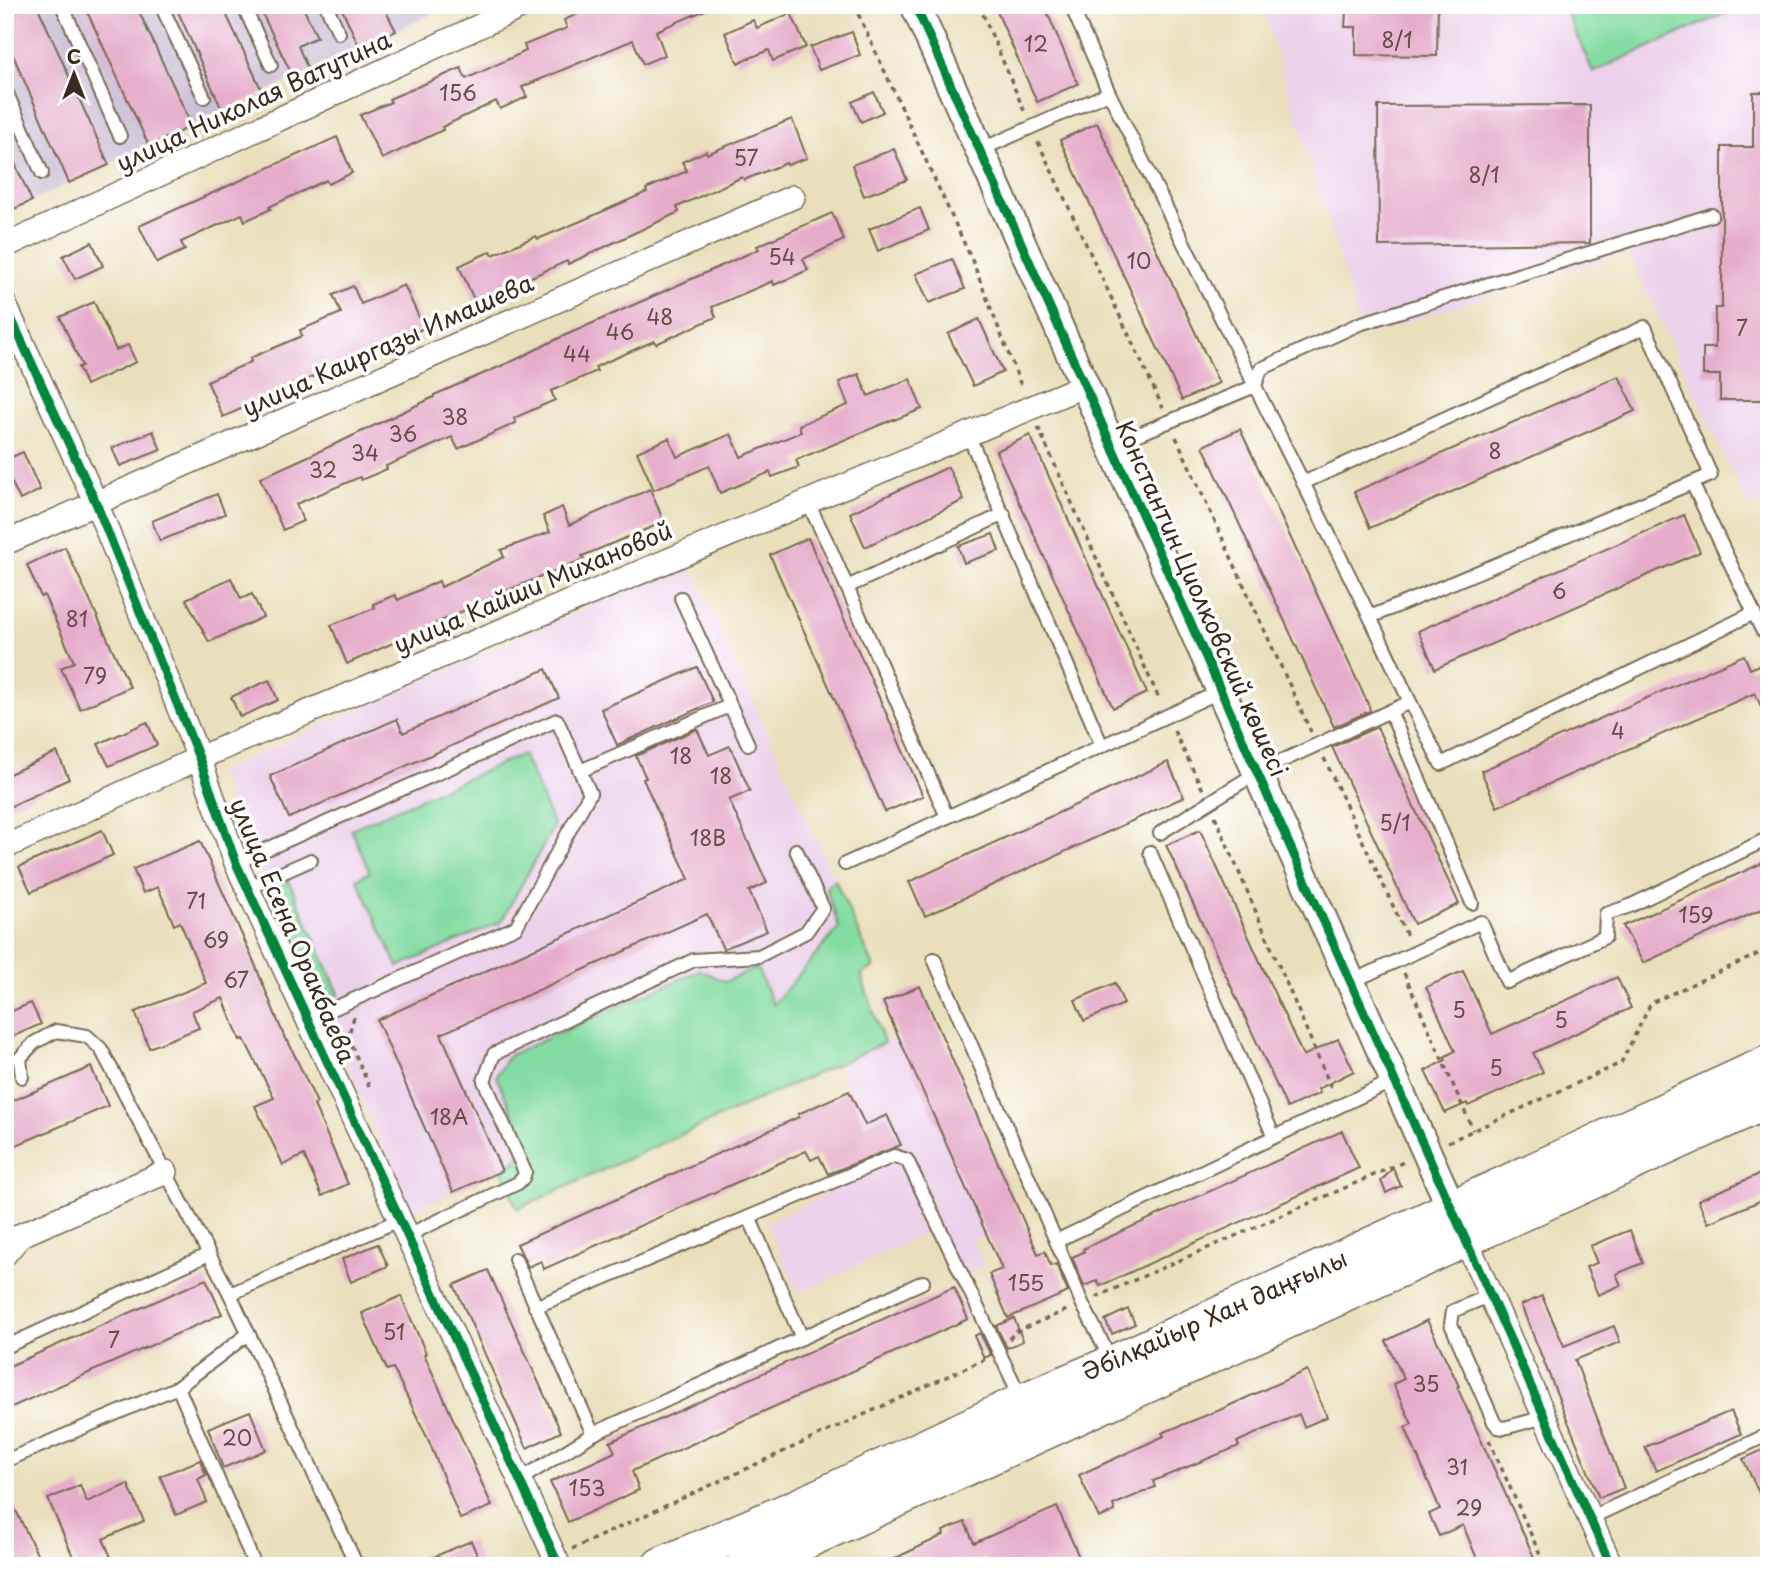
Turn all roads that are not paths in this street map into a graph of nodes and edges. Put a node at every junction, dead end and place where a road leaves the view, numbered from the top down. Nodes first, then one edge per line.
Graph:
1 (62, 5) edge
2 (161, 5) edge
3 (243, 5) edge
4 (326, 5) edge
5 (525, 5) edge
6 (915, 5) edge
7 (1071, 5) edge
8 (339, 33) dead end
9 (271, 65) dead end
10 (5, 89) edge
11 (1109, 93) junction
12 (204, 97) dead end
13 (120, 136) dead end
14 (980, 150) junction
15 (42, 173) dead end
16 (793, 197) dead end
17 (1712, 215) dead end
18 (5, 246) edge
19 (5, 305) edge
20 (1085, 386) junction
21 (1255, 386) junction
22 (968, 434) junction
23 (1113, 449) junction
24 (1303, 483) junction
25 (1692, 484) junction
26 (807, 501) junction
27 (96, 503) junction
28 (1004, 514) junction
29 (5, 543) edge
30 (847, 587) junction
31 (681, 598) dead end
32 (1754, 613) junction
33 (1370, 617) junction
34 (1769, 636) edge
35 (1221, 691) junction
36 (1410, 702) junction
37 (729, 706) junction
38 (1390, 711) junction
39 (748, 744) dead end
40 (1102, 746) junction
41 (199, 758) junction
42 (580, 771) junction
43 (1258, 772) junction
44 (947, 817) junction
45 (1160, 832) dead end
46 (1769, 838) edge
47 (5, 846) edge
48 (796, 850) dead end
49 (1150, 852) dead end
50 (311, 860) dead end
51 (236, 863) junction
52 (845, 864) dead end
53 (248, 888) junction
54 (1472, 903) dead end
55 (934, 959) dead end
56 (1351, 982) junction
57 (308, 1020) junction
58 (1769, 1064) edge
59 (22, 1077) dead end
60 (1395, 1080) junction
61 (1769, 1099) edge
62 (1274, 1137) junction
63 (166, 1172) junction
64 (749, 1217) junction
65 (1459, 1223) junction
66 (403, 1228) junction
67 (1056, 1241) junction
68 (5, 1254) edge
69 (209, 1254) junction
70 (515, 1259) dead end
71 (923, 1282) dead end
72 (230, 1294) junction
73 (1491, 1296) junction
74 (535, 1307) junction
75 (248, 1334) junction
76 (802, 1338) junction
77 (5, 1347) edge
78 (1113, 1364) junction
79 (178, 1387) junction
80 (1023, 1402) junction
81 (1545, 1417) junction
82 (593, 1434) junction
83 (1769, 1434) edge
84 (5, 1461) edge
85 (518, 1481) junction
86 (1590, 1518) junction
87 (556, 1562) edge
88 (253, 1566) edge
89 (357, 1566) edge
90 (661, 1566) edge
91 (745, 1566) edge
92 (1611, 1566) edge

1 - 13 lane
2 - 12 lane
3 - 9 lane
4 - 8 lane
5 - 18 street, улица Николая Ватутина
6 - 14 street, Константин Циолковский көшесі
7 - 11 lane
10 - 15 lane
11 - 14 lane
11 - 21 lane
14 - 20 street, Константин Циолковский көшесі
16 - 27 street, улица Каиргазы Имашева
17 - 21 lane
19 - 27 street, улица Есена Оракбаева
20 - 22 street, улица Кайши Михановой
20 - 23 street, Константин Циолковский көшесі
21 - 23 lane
21 - 24 lane
22 - 26 street, улица Кайши Михановой
22 - 28 lane
23 - 35 street, Константин Циолковский көшесі
24 - 25 lane
24 - 33 lane
25 - 32 lane
25 - 33 lane
26 - 30 lane
26 - 41 street, улица Кайши Михановой
27 - 29 street, улица Каиргазы Имашева
27 - 41 street, улица Есена Оракбаева
28 - 30 lane
28 - 40 lane
30 - 44 lane
31 - 37 lane
32 - 34 lane
32 - 36 lane
33 - 36 lane
35 - 40 lane
35 - 43 street, Константин Циолковский көшесі
36 - 38 lane
37 - 39 lane
37 - 42 lane
38 - 43 lane
38 - 54 lane
40 - 44 lane
41 - 47 street, улица Кайши Михановой
41 - 51 street, улица Есена Оракбаева
42 - 51 lane
42 - 57 lane
43 - 45 lane
43 - 56 street, Константин Циолковский көшесі
44 - 52 lane
46 - 56 lane
48 - 66 lane
49 - 62 lane
50 - 53 lane
51 - 53 street, улица Есена Оракбаева
53 - 57 street, улица Есена Оракбаева
55 - 67 lane
56 - 60 street, Константин Циолковский көшесі
57 - 66 street, улица Есена Оракбаева
58 - 65 main road, Әбілқайыр Хан даңғылы
59 - 63 lane
60 - 62 lane
60 - 65 street, Константин Циолковский көшесі
61 - 65 main road, Әбілқайыр Хан даңғылы
62 - 67 lane
63 - 68 street
63 - 69 lane
64 - 74 lane
64 - 76 lane
64 - 80 lane
65 - 73 street
65 - 78 main road, Әбілқайыр Хан даңғылы
65 - 91 main road, Әбілқайыр Хан даңғылы
66 - 72 lane
66 - 85 street, улица Есена Оракбаева
67 - 78 lane
69 - 72 lane
69 - 77 lane
70 - 74 lane
71 - 76 lane
72 - 75 lane
73 - 81 street
73 - 81 lane
74 - 82 lane
75 - 79 lane
75 - 89 lane
76 - 82 lane
78 - 80 main road, Әбілқайыр Хан даңғылы
79 - 84 lane
79 - 88 lane
80 - 90 main road, Әбілқайыр Хан даңғылы
81 - 86 street
82 - 85 lane
83 - 86 lane
85 - 87 street, улица Есена Оракбаева
86 - 92 street

